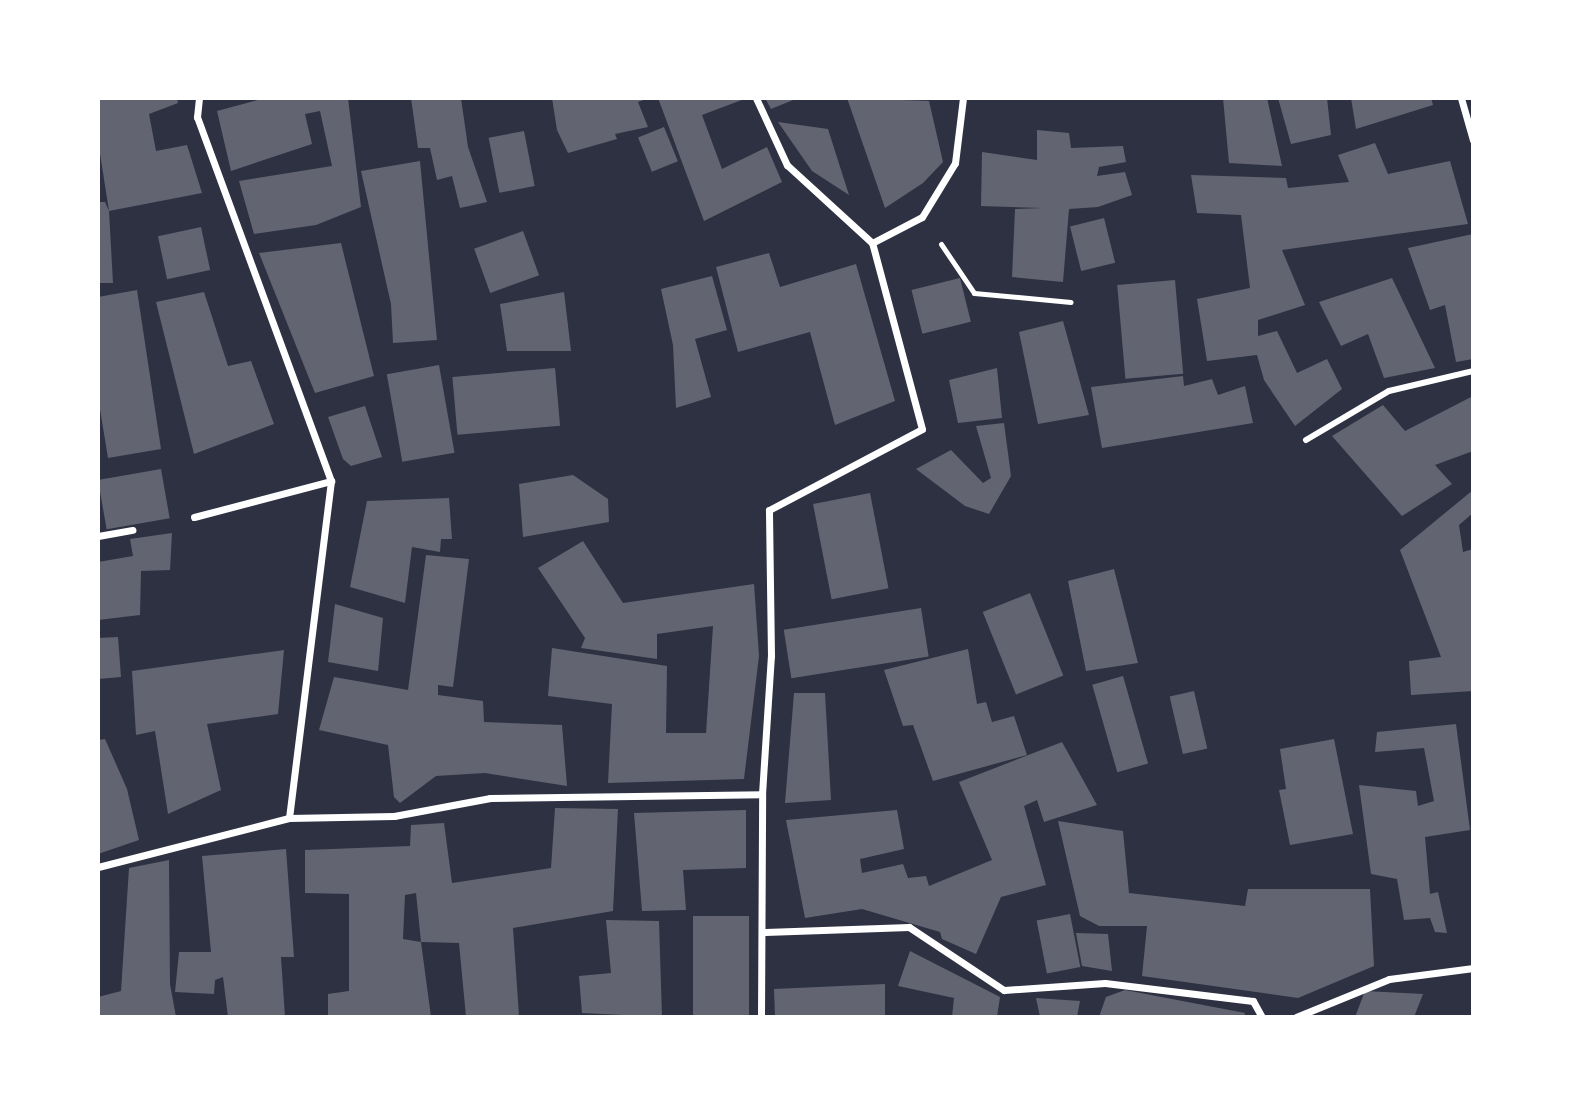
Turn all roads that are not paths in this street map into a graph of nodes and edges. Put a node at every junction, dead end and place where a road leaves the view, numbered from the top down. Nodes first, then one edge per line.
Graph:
1 (199, 98) edge
2 (756, 98) edge
3 (963, 98) edge
4 (1461, 98) edge
5 (1473, 140) edge
6 (872, 243) junction
7 (1473, 371) edge
8 (1306, 440) dead end
9 (331, 481) junction
10 (194, 517) dead end
11 (132, 530) dead end
12 (98, 536) edge
13 (762, 794) junction
14 (289, 818) junction
15 (98, 867) edge
16 (765, 932) junction
17 (1473, 968) edge
18 (761, 1017) edge
19 (1262, 1017) edge
20 (1296, 1017) edge

1 - 9 street
2 - 6 street
3 - 6 street
4 - 5 street
6 - 13 street
7 - 8 lane
9 - 10 street
9 - 14 street
11 - 12 street
13 - 14 street
13 - 16 street
14 - 15 street
16 - 18 street
16 - 19 street
17 - 20 street

